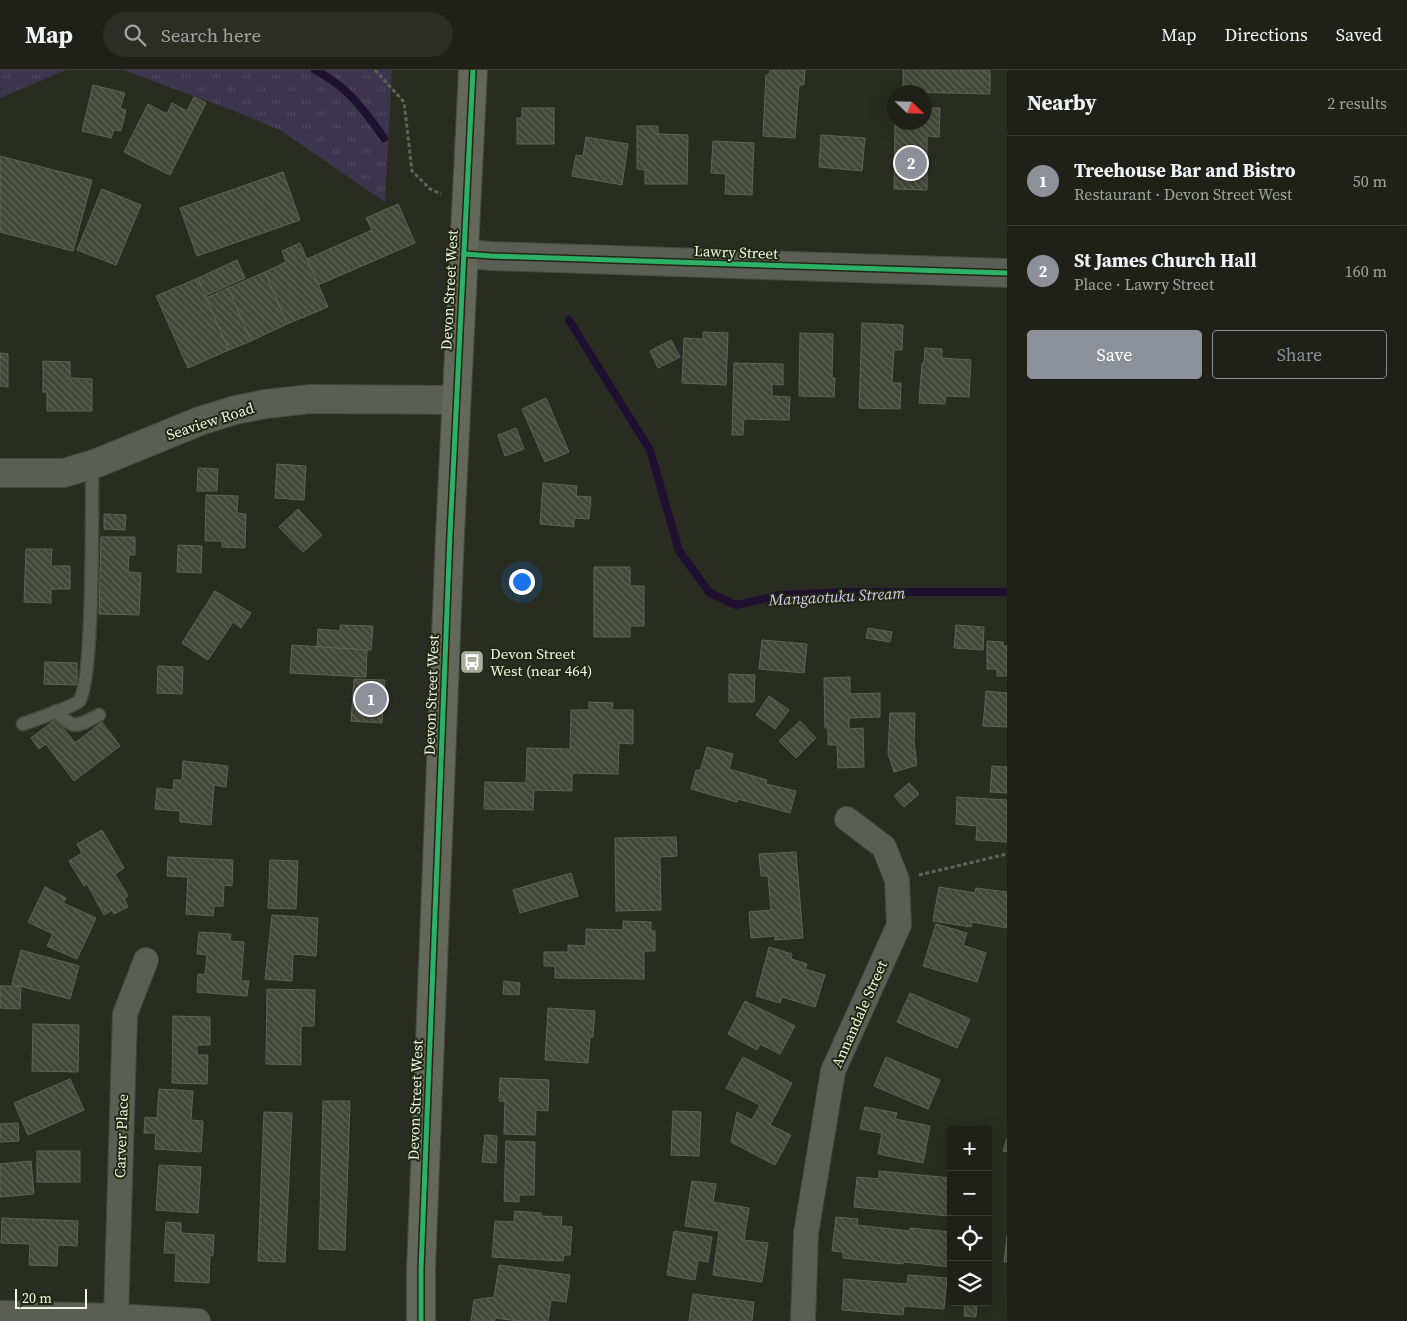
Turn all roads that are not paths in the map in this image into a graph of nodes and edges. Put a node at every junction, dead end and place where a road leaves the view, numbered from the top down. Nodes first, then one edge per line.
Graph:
1 (472, 70) edge
2 (464, 254) junction
3 (1007, 273) edge
4 (455, 400) junction
5 (92, 464) junction
6 (0, 473) edge
7 (56, 711) junction
8 (99, 715) dead end
9 (23, 724) dead end
10 (846, 819) dead end
11 (146, 960) dead end
12 (0, 1313) edge
13 (116, 1316) junction
14 (198, 1321) edge
15 (421, 1321) edge
16 (803, 1321) edge

1 - 2 main road, Devon Street West
2 - 3 street, Lawry Street
2 - 4 main road, Devon Street West
4 - 5 street, Seaview Road
4 - 15 main road, Devon Street West
5 - 6 street, Seaview Road
5 - 7 lane
7 - 8 lane
7 - 9 lane
10 - 16 street, Annandale Street
11 - 13 street, Carver Place
12 - 13 street
13 - 14 street

